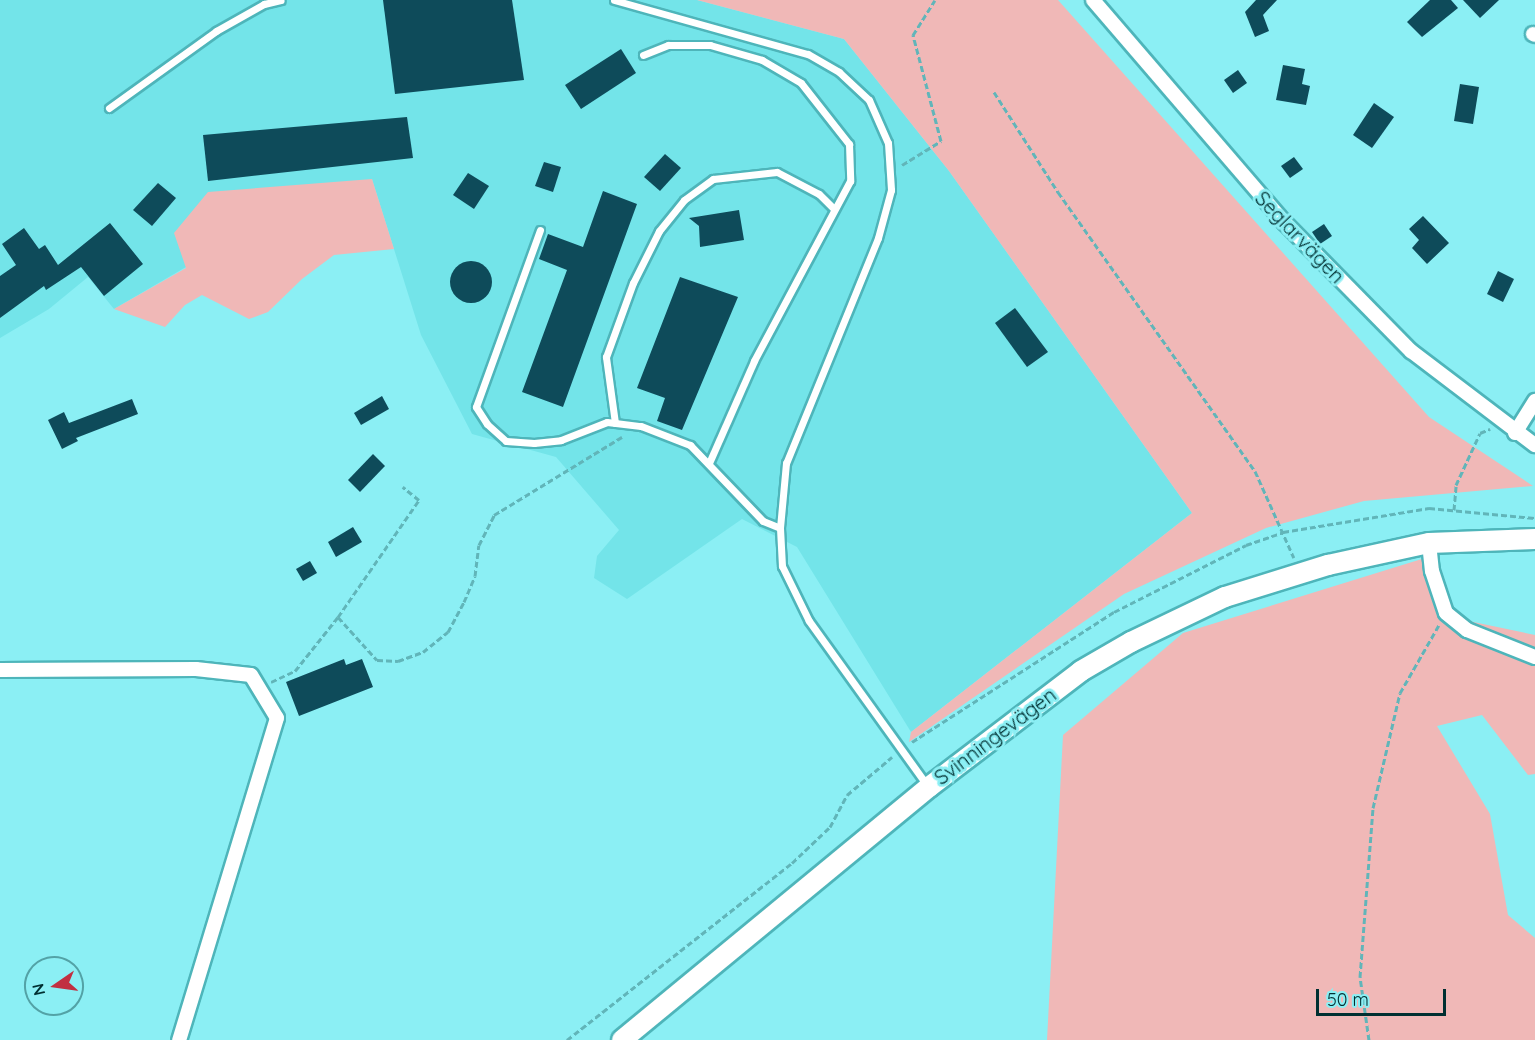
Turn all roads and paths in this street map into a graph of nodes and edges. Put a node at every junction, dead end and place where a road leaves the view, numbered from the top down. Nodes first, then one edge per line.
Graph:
1 (281, 0) edge
2 (614, 0) edge
3 (935, 0) edge
4 (1093, 0) edge
5 (643, 55) dead end
6 (994, 92) dead end
7 (109, 108) dead end
8 (890, 172) junction
9 (834, 209) junction
10 (540, 230) dead end
11 (1535, 401) edge
12 (615, 423) junction
13 (1502, 423) junction
14 (641, 426) junction
15 (1515, 433) junction
16 (1535, 445) edge
17 (709, 464) junction
18 (403, 487) dead end
19 (1454, 510) dead end
20 (780, 528) junction
21 (1535, 540) edge
22 (1429, 543) junction
23 (1301, 572) junction
24 (1446, 613) junction
25 (338, 617) junction
26 (1535, 657) edge
27 (0, 670) edge
28 (258, 687) junction
29 (928, 787) junction
30 (179, 1040) edge
31 (622, 1040) edge
32 (1369, 1040) edge

1 - 7 lane
2 - 8 lane
3 - 8 path
4 - 13 street, Seglarvägen
5 - 9 lane
6 - 23 path
8 - 20 lane
9 - 12 lane
9 - 17 lane
10 - 12 lane
11 - 15 street
12 - 14 lane
13 - 15 street, Seglarvägen
13 - 19 path
14 - 17 lane
14 - 25 path
15 - 16 street, Seglarvägen
17 - 20 lane
18 - 25 path
20 - 29 lane
21 - 22 main road, Svinningevägen
22 - 23 main road, Svinningevägen
22 - 24 street
23 - 29 main road, Svinningevägen
24 - 26 street
24 - 32 path
25 - 28 path
27 - 28 street
28 - 30 street
29 - 31 main road, Svinningevägen

